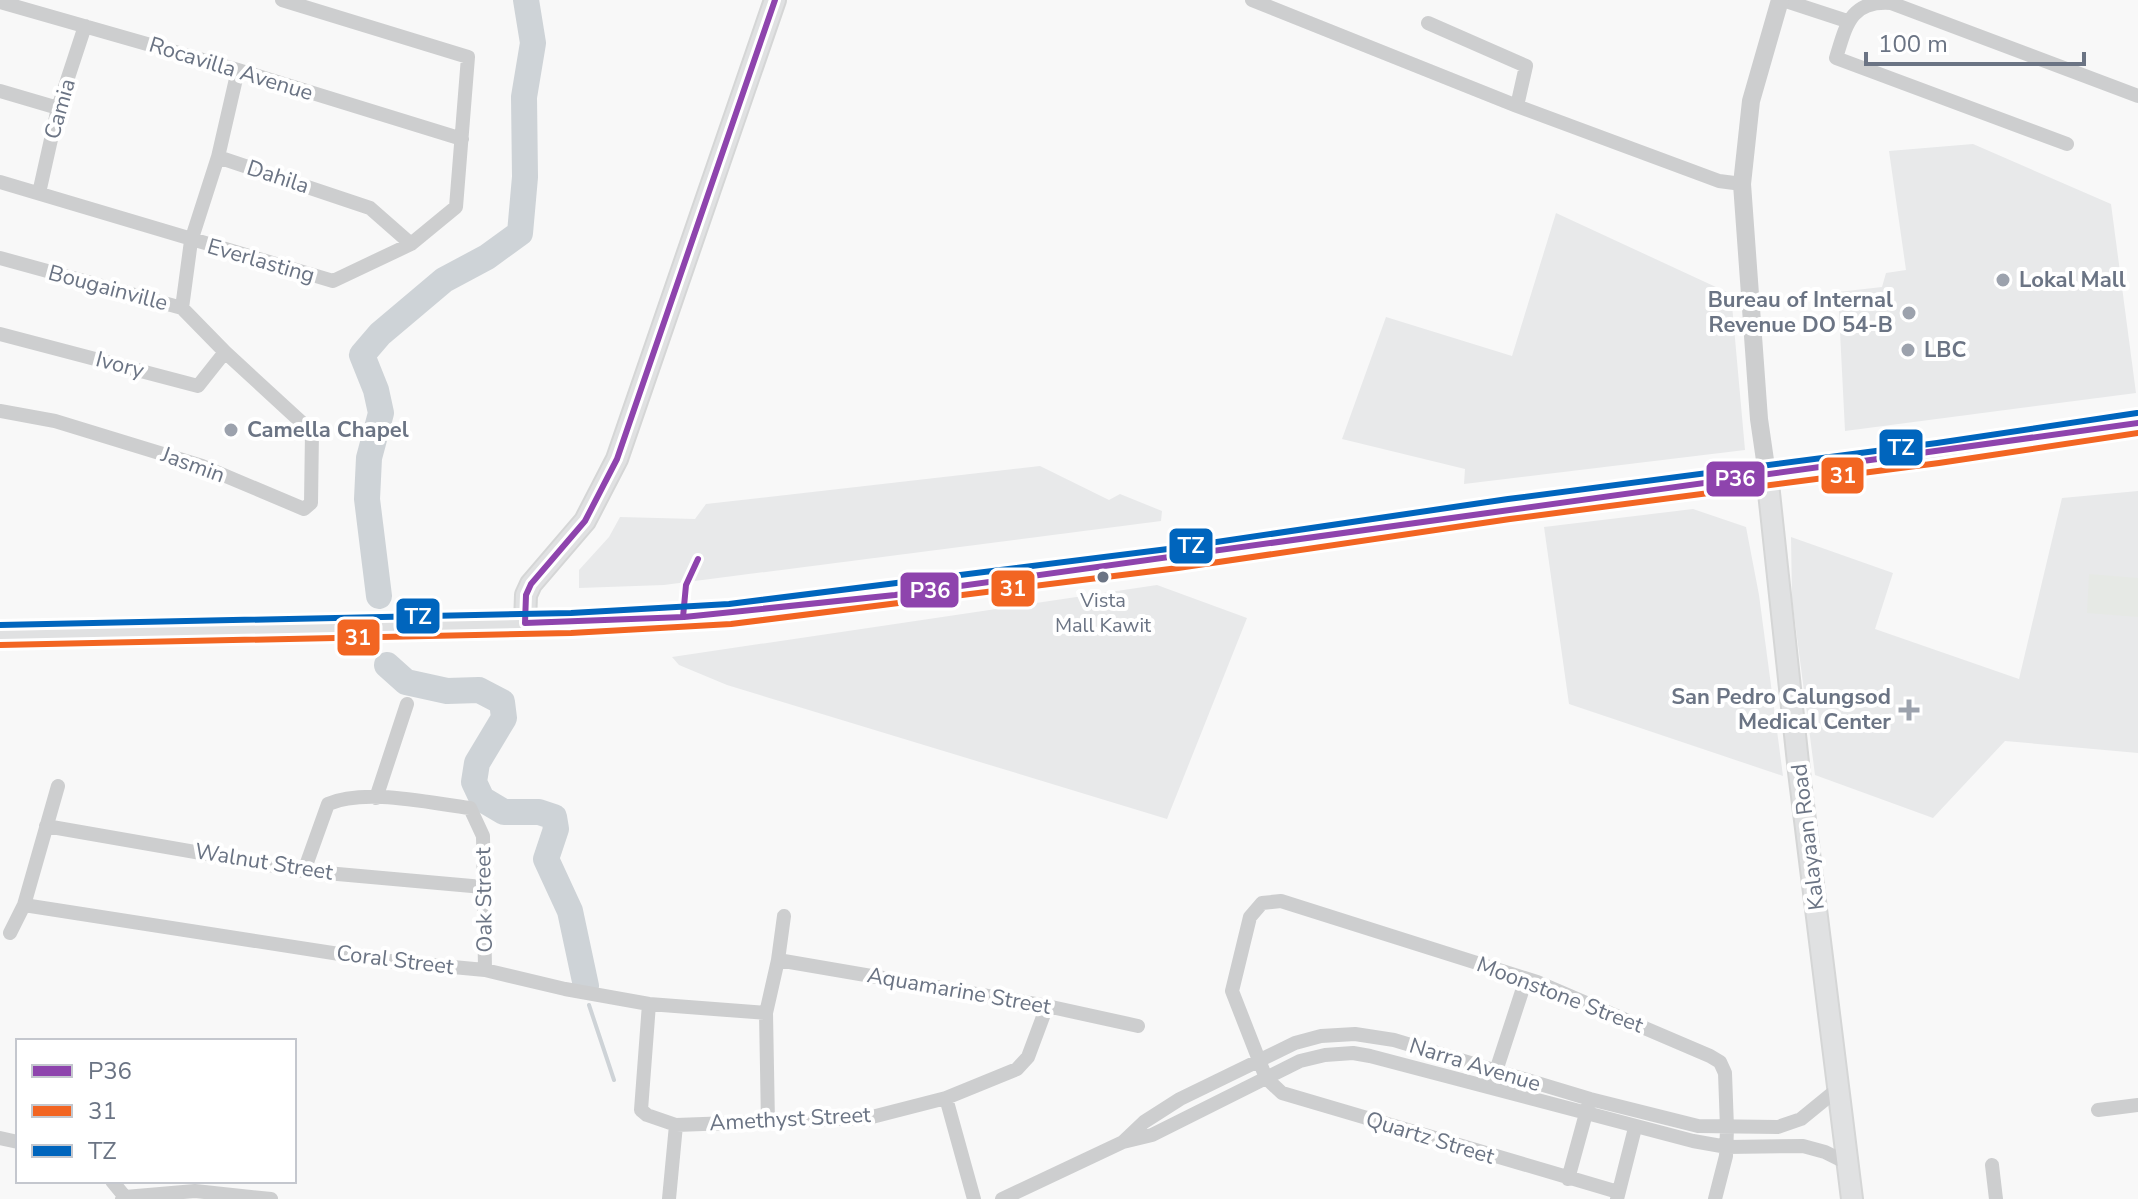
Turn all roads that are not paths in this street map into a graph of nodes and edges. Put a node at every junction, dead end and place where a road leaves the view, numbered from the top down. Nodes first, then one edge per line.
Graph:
1 (282, 0) edge
2 (775, 0) edge
3 (1252, 0) edge
4 (1781, 0) edge
5 (0, 2) edge
6 (1847, 21) junction
7 (1428, 23) dead end
8 (85, 26) junction
9 (238, 70) junction
10 (0, 91) edge
11 (2138, 96) edge
12 (1517, 106) junction
13 (58, 108) junction
14 (462, 139) junction
15 (2067, 144) dead end
16 (218, 157) junction
17 (0, 182) edge
18 (1742, 184) junction
19 (39, 193) junction
20 (191, 241) junction
21 (411, 244) junction
22 (0, 258) edge
23 (182, 308) junction
24 (0, 334) edge
25 (225, 352) junction
26 (0, 411) edge
27 (2138, 423) edge
28 (312, 432) joint
29 (1767, 474) junction
30 (525, 623) junction
31 (0, 635) edge
32 (407, 704) dead end
33 (58, 786) dead end
34 (376, 798) junction
35 (46, 826) junction
36 (304, 871) junction
37 (483, 887) junction
38 (24, 905) junction
39 (784, 916) dead end
40 (10, 933) dead end
41 (778, 960) junction
42 (485, 970) junction
43 (1526, 979) junction
44 (649, 1004) junction
45 (1047, 1006) junction
46 (766, 1013) junction
47 (1138, 1026) dead end
48 (1258, 1060) junction
49 (1496, 1071) junction
50 (1266, 1078) junction
51 (1491, 1087) junction
52 (1839, 1088) junction
53 (946, 1098) junction
54 (2138, 1105) edge
55 (1588, 1106) junction
56 (2098, 1110) dead end
57 (768, 1123) junction
58 (676, 1125) junction
59 (1635, 1128) junction
60 (1727, 1128) junction
61 (1123, 1142) junction
62 (1727, 1147) junction
63 (1847, 1163) junction
64 (1992, 1165) dead end
65 (1568, 1179) junction
66 (1618, 1196) edge
67 (124, 1198) edge
68 (271, 1199) edge
69 (669, 1199) edge
70 (974, 1199) edge
71 (1002, 1199) edge
72 (1715, 1199) edge
73 (1852, 1199) edge
74 (1996, 1199) edge

1 - 14 street, Everlasting
2 - 30 main road
3 - 12 street
4 - 6 street
4 - 18 street, Kalayaan Road
5 - 8 street, Rocavilla Avenue
6 - 11 street
6 - 15 street
7 - 12 street
8 - 9 street, Rocavilla Avenue
8 - 13 street, Camia
9 - 14 street, Rocavilla Avenue
9 - 16 street
10 - 13 street
12 - 18 street
13 - 19 street, Camia
14 - 21 street, Everlasting
16 - 20 street, Dahila
16 - 21 street, Dahila
17 - 19 street, Everlasting
18 - 29 street, Kalayaan Road
19 - 20 street, Everlasting
20 - 21 street, Everlasting
20 - 23 street, Dahila
22 - 23 street, Bougainville
23 - 25 street, Bougainville
24 - 25 street, Ivory
25 - 28 street, Bougainville
26 - 28 street, Jasmin
27 - 29 main road
29 - 30 main road
29 - 52 main road, Kalayaan Road
30 - 31 main road
32 - 34 street
33 - 35 street
34 - 36 street, Oak Street
34 - 37 street, Oak Street
35 - 36 street, Walnut Street
35 - 38 street
36 - 37 street, Walnut Street
37 - 42 street, Oak Street
38 - 40 street
38 - 42 street, Coral Street
39 - 41 street
41 - 45 street, Aquamarine Street
41 - 46 street
42 - 44 street, Coral Street
43 - 48 street, Moonstone Street
43 - 49 street
43 - 60 street, Moonstone Street
44 - 46 street, Coral Street
44 - 58 street, Amethyst Street
45 - 47 street, Aquamarine Street
45 - 53 street, Amethyst Street
46 - 57 street
48 - 49 street, Narra Avenue
48 - 50 street
48 - 61 street, Narra Avenue
49 - 51 street
49 - 55 street, Narra Avenue
50 - 51 street, Narra Avenue
50 - 61 street, Narra Avenue
50 - 65 street, Quartz Street
51 - 55 street, Narra Avenue
52 - 60 street, Narra Avenue
52 - 63 main road, Kalayaan Road
53 - 57 street, Amethyst Street
53 - 70 street
54 - 56 street
55 - 59 street, Narra Avenue
55 - 60 street, Narra Avenue
55 - 65 street
57 - 58 street, Amethyst Street
58 - 69 street
59 - 62 street, Narra Avenue
59 - 66 street
60 - 62 street, Moonstone Street
61 - 71 street, Narra Avenue
62 - 63 street, Narra Avenue
62 - 72 street, Moonstone Street
63 - 73 main road, Kalayaan Road
64 - 74 street
65 - 66 street, Quartz Street
67 - 68 street

